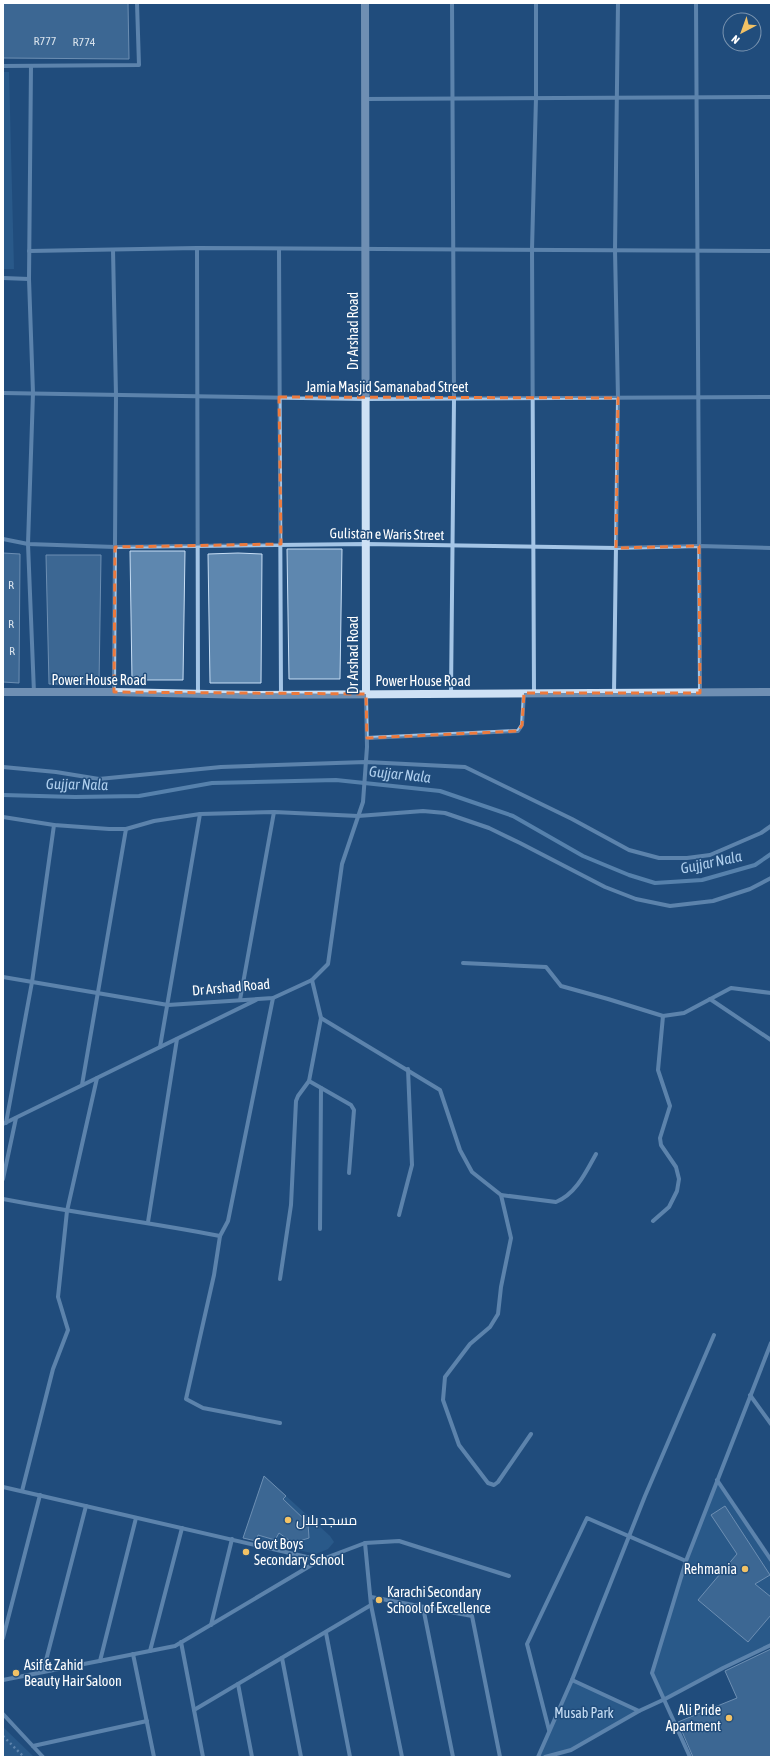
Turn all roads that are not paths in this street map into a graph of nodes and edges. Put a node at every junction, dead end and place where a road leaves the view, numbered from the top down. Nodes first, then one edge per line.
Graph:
1 (137, 3) edge
2 (365, 3) edge
3 (452, 3) edge
4 (536, 3) edge
5 (618, 3) edge
6 (696, 3) edge
7 (3, 66) edge
8 (31, 66) junction
9 (771, 97) edge
10 (536, 98) junction
11 (618, 98) junction
12 (697, 98) junction
13 (365, 99) junction
14 (453, 99) junction
15 (198, 248) junction
16 (366, 248) junction
17 (452, 248) junction
18 (279, 249) junction
19 (532, 249) junction
20 (113, 250) junction
21 (615, 250) junction
22 (697, 250) junction
23 (29, 251) junction
24 (771, 251) edge
25 (3, 278) edge
26 (29, 279) junction
27 (3, 393) edge
28 (33, 393) junction
29 (116, 394) junction
30 (197, 396) junction
31 (279, 397) junction
32 (771, 397) edge
33 (533, 398) junction
34 (618, 398) junction
35 (698, 398) junction
36 (366, 399) junction
37 (454, 399) junction
38 (3, 539) edge
39 (28, 544) junction
40 (281, 544) junction
41 (366, 544) junction
42 (198, 546) junction
43 (452, 546) junction
44 (534, 546) junction
45 (699, 546) junction
46 (115, 547) junction
47 (616, 548) junction
48 (771, 548) edge
49 (3, 692) edge
50 (114, 692) junction
51 (771, 692) edge
52 (34, 693) junction
53 (614, 693) junction
54 (700, 693) junction
55 (198, 694) junction
56 (366, 694) junction
57 (451, 694) junction
58 (524, 694) junction
59 (534, 694) junction
60 (281, 695) junction
61 (367, 738) junction
62 (366, 762) junction
63 (3, 767) edge
64 (274, 812) junction
65 (200, 814) junction
66 (358, 816) junction
67 (3, 817) edge
68 (54, 825) junction
69 (771, 826) edge
70 (126, 829) junction
71 (771, 878) edge
72 (463, 963) dead end
73 (3, 977) edge
74 (312, 980) junction
75 (32, 982) junction
76 (99, 993) junction
77 (771, 993) edge
78 (273, 998) junction
79 (259, 999) junction
80 (710, 999) junction
81 (240, 1000) junction
82 (168, 1005) junction
83 (663, 1016) junction
84 (321, 1018) junction
85 (177, 1039) junction
86 (771, 1040) edge
87 (160, 1047) junction
88 (408, 1069) junction
89 (97, 1078) junction
90 (309, 1081) junction
91 (82, 1086) junction
92 (322, 1088) junction
93 (16, 1118) junction
94 (5, 1124) edge
95 (596, 1154) dead end
96 (349, 1173) dead end
97 (3, 1179) edge
98 (501, 1195) junction
99 (3, 1199) edge
100 (67, 1211) junction
101 (399, 1215) dead end
102 (653, 1221) dead end
103 (148, 1222) junction
104 (320, 1229) dead end
105 (220, 1236) junction
106 (280, 1279) dead end
107 (714, 1335) dead end
108 (771, 1343) edge
109 (750, 1395) junction
110 (280, 1423) dead end
111 (771, 1424) edge
112 (531, 1434) dead end
113 (717, 1480) junction
114 (3, 1487) edge
115 (22, 1491) junction
116 (40, 1495) junction
117 (86, 1506) junction
118 (136, 1518) junction
119 (182, 1528) junction
120 (629, 1536) junction
121 (232, 1540) junction
122 (365, 1543) junction
123 (320, 1560) junction
124 (686, 1560) junction
125 (771, 1560) edge
126 (509, 1576) dead end
127 (372, 1597) junction
128 (371, 1605) junction
129 (423, 1607) junction
130 (211, 1625) junction
131 (326, 1633) junction
132 (3, 1638) edge
133 (181, 1642) junction
134 (771, 1645) edge
135 (150, 1651) junction
136 (133, 1654) junction
137 (282, 1658) junction
138 (100, 1661) junction
139 (43, 1672) junction
140 (3, 1680) edge
141 (572, 1680) junction
142 (238, 1684) junction
143 (665, 1699) junction
144 (194, 1710) junction
145 (639, 1711) junction
146 (3, 1714) edge
147 (147, 1720) junction
148 (549, 1731) junction
149 (33, 1746) junction
150 (43, 1757) edge
151 (154, 1757) edge
152 (203, 1757) edge
153 (252, 1757) edge
154 (302, 1757) edge
155 (350, 1757) edge
156 (402, 1757) edge
157 (453, 1757) edge
158 (500, 1757) edge
159 (538, 1757) edge
160 (545, 1757) edge
161 (690, 1757) edge

1 - 8 street
2 - 13 street, Dr Arshad Road
3 - 14 street
4 - 10 street
5 - 11 street
6 - 12 street
7 - 8 street
8 - 23 street
9 - 12 street
10 - 11 street
10 - 14 street
10 - 19 street
11 - 12 street
11 - 21 street
12 - 22 street
13 - 14 street
13 - 16 street, Dr Arshad Road
14 - 17 street
15 - 18 street
15 - 20 street
15 - 30 street
16 - 17 street
16 - 18 street
16 - 36 street, Dr Arshad Road
17 - 19 street
17 - 37 street
18 - 31 street
19 - 21 street
19 - 33 street
20 - 23 street
20 - 29 street
21 - 22 street
21 - 34 street
22 - 24 street
22 - 35 street
23 - 26 street
25 - 26 street
26 - 28 street
27 - 28 street, Jamia Masjid Samanabad Street
28 - 29 street, Jamia Masjid Samanabad Street
28 - 39 street
29 - 30 street, Jamia Masjid Samanabad Street
29 - 46 street
30 - 31 street, Jamia Masjid Samanabad Street
30 - 42 street
31 - 36 street, Jamia Masjid Samanabad Street
31 - 40 street
32 - 35 street, Jamia Masjid Samanabad Street
33 - 34 street, Jamia Masjid Samanabad Street
33 - 37 street, Jamia Masjid Samanabad Street
33 - 44 street
34 - 35 street, Jamia Masjid Samanabad Street
34 - 47 street
35 - 45 street
36 - 37 street, Jamia Masjid Samanabad Street
36 - 41 street, Dr Arshad Road
37 - 43 street
38 - 39 street, Gulistan e Waris Street
39 - 46 street, Gulistan e Waris Street
39 - 52 street
40 - 41 street, Gulistan e Waris Street
40 - 42 street, Gulistan e Waris Street
40 - 60 street
41 - 43 street, Gulistan e Waris Street
41 - 56 street, Dr Arshad Road
42 - 46 street, Gulistan e Waris Street
42 - 55 street
43 - 44 street, Gulistan e Waris Street
43 - 57 street
44 - 47 street, Gulistan e Waris Street
44 - 59 street
45 - 47 street, Gulistan e Waris Street
45 - 48 street, Gulistan e Waris Street
45 - 54 street
46 - 50 street
47 - 53 street
49 - 52 street, Power House Road
50 - 52 street, Power House Road
50 - 55 street, Power House Road
51 - 54 street, Power House Road
53 - 54 street, Power House Road
53 - 59 street, Power House Road
55 - 60 street, Power House Road
56 - 57 street, Power House Road
56 - 60 street, Power House Road
56 - 61 street, Dr Arshad Road
57 - 58 street, Power House Road
58 - 59 street, Power House Road
58 - 61 street
61 - 62 street, Dr Arshad Road
62 - 63 street
62 - 66 street, Dr Arshad Road
62 - 69 street
64 - 65 street
64 - 66 street
64 - 81 street
65 - 70 street
65 - 82 street
66 - 71 street
66 - 74 street, Dr Arshad Road
67 - 68 street
68 - 70 street
68 - 75 street
70 - 76 street
72 - 83 street
73 - 75 street, Dr Arshad Road
74 - 78 street, Dr Arshad Road
74 - 84 street
75 - 76 street, Dr Arshad Road
75 - 94 street
76 - 82 street, Dr Arshad Road
76 - 91 street
77 - 80 street
78 - 79 street, Dr Arshad Road
78 - 105 street
79 - 81 street, Dr Arshad Road
79 - 85 street
80 - 83 street
80 - 86 street
81 - 82 street, Dr Arshad Road
82 - 87 street
83 - 102 street
84 - 88 street
84 - 90 street
85 - 87 street
85 - 103 street
87 - 89 street
88 - 98 street
88 - 101 street
89 - 91 street
89 - 100 street
90 - 92 street
90 - 106 street
91 - 93 street
92 - 96 street
92 - 104 street
93 - 94 street
93 - 97 street
95 - 98 street
98 - 112 street
99 - 100 street
100 - 103 street
100 - 115 street
103 - 105 street
105 - 110 street
107 - 120 street
108 - 109 street
109 - 111 street
109 - 113 street
113 - 124 street
113 - 125 street
114 - 115 street
115 - 116 street
116 - 117 street
116 - 132 street
117 - 118 street
117 - 139 street
118 - 119 street
118 - 138 street
119 - 121 street
119 - 135 street
120 - 124 street
120 - 141 street
120 - 148 street
121 - 123 street
121 - 130 street
122 - 123 street
122 - 126 street
122 - 127 street
123 - 130 street
124 - 143 street
127 - 128 street
127 - 129 street
128 - 131 street
128 - 156 street
129 - 157 street
129 - 158 street
130 - 133 street
131 - 137 street
131 - 155 street
133 - 135 street
133 - 144 street
134 - 143 street
135 - 136 street
136 - 138 street
136 - 147 street
137 - 142 street
137 - 154 street
138 - 139 street
139 - 140 street
141 - 145 street
141 - 148 street
142 - 144 street
142 - 153 street
143 - 145 street
143 - 161 street
144 - 152 street
145 - 160 street
146 - 149 street
147 - 149 street
147 - 151 street
148 - 159 street
149 - 150 street

